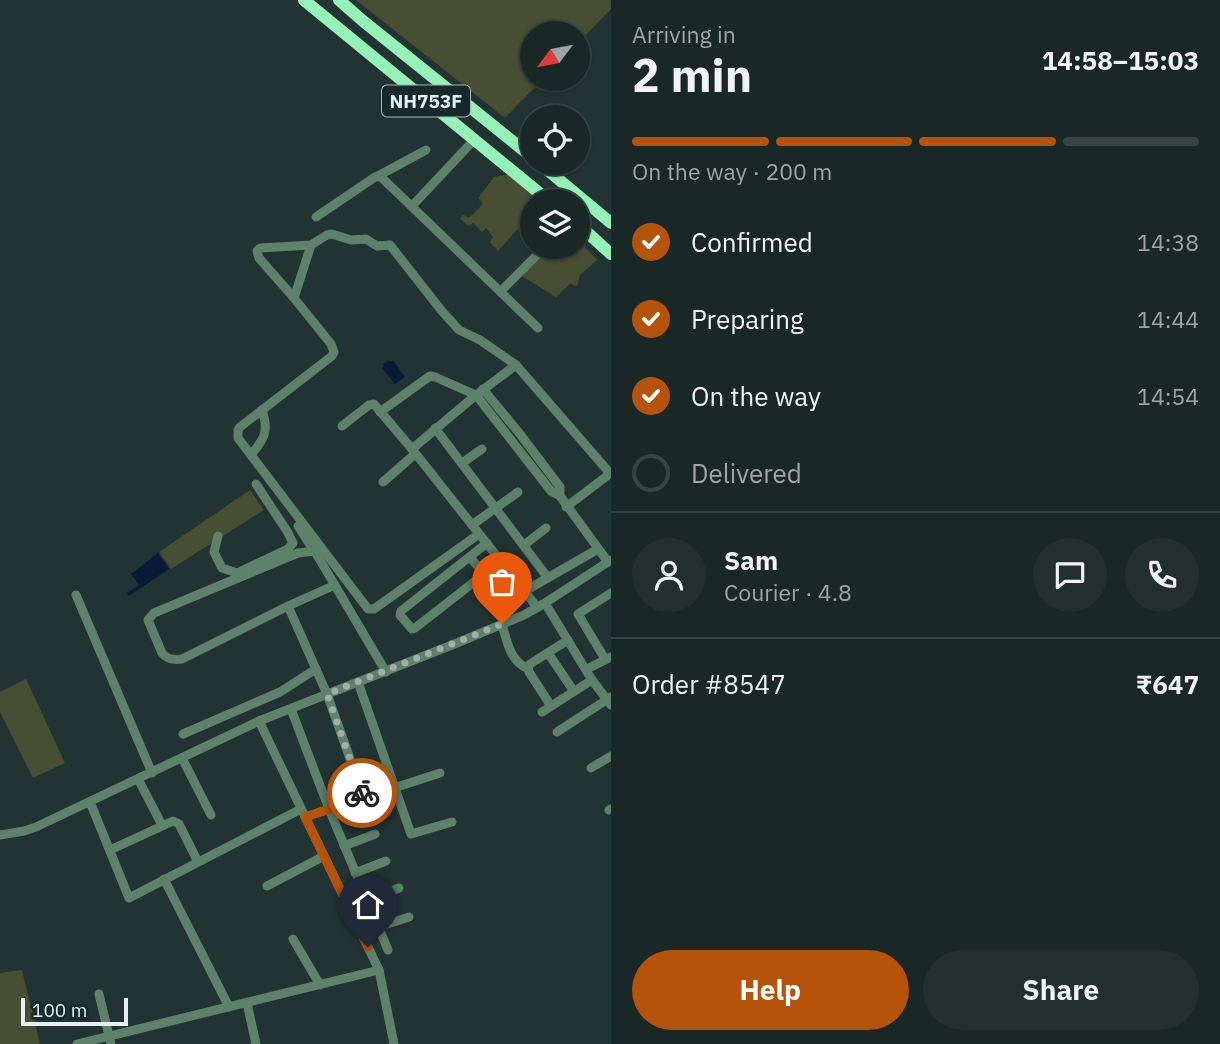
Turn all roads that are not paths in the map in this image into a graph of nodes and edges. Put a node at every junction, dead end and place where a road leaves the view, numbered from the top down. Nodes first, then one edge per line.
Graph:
1 (304, 0) edge
2 (340, 0) edge
3 (474, 140) junction
4 (520, 147) edge
5 (426, 150) dead end
6 (554, 175) edge
7 (378, 176) junction
8 (534, 189) edge
9 (412, 206) junction
10 (316, 217) dead end
11 (609, 218) edge
12 (590, 235) edge
13 (311, 245) junction
14 (611, 254) edge
15 (533, 259) edge
16 (501, 291) junction
17 (294, 298) junction
18 (538, 328) dead end
19 (516, 365) junction
20 (480, 392) junction
21 (262, 410) junction
22 (380, 412) junction
23 (342, 426) dead end
24 (435, 428) junction
25 (482, 449) dead end
26 (414, 452) junction
27 (251, 455) junction
28 (462, 463) junction
29 (383, 482) dead end
30 (256, 484) dead end
31 (518, 492) dead end
32 (566, 507) junction
33 (496, 508) junction
34 (297, 524) dead end
35 (472, 525) junction
36 (546, 528) dead end
37 (479, 534) junction
38 (218, 536) dead end
39 (487, 543) junction
40 (524, 545) junction
41 (598, 549) junction
42 (314, 551) junction
43 (470, 557) junction
44 (501, 561) junction
45 (610, 561) edge
46 (484, 574) junction
47 (548, 578) junction
48 (335, 585) junction
49 (525, 591) junction
50 (611, 593) edge
51 (76, 595) dead end
52 (541, 605) junction
53 (288, 606) junction
54 (502, 624) junction
55 (568, 640) junction
56 (548, 653) junction
57 (608, 658) edge
58 (316, 669) junction
59 (528, 669) junction
60 (587, 669) junction
61 (386, 672) junction
62 (592, 680) junction
63 (358, 682) junction
64 (573, 690) junction
65 (327, 694) junction
66 (610, 701) edge
67 (291, 709) junction
68 (259, 721) junction
69 (557, 732) dead end
70 (183, 734) dead end
71 (611, 756) edge
72 (182, 758) junction
73 (591, 768) dead end
74 (152, 772) junction
75 (440, 773) dead end
76 (138, 779) junction
77 (395, 788) junction
78 (364, 798) junction
79 (90, 802) junction
80 (329, 809) junction
81 (303, 813) junction
82 (211, 815) dead end
83 (452, 822) dead end
84 (162, 825) junction
85 (375, 834) dead end
86 (0, 835) edge
87 (344, 846) junction
88 (110, 850) junction
89 (324, 856) junction
90 (386, 861) dead end
91 (198, 862) junction
92 (355, 873) junction
93 (164, 879) junction
94 (267, 886) dead end
95 (399, 888) dead end
96 (367, 901) junction
97 (409, 917) dead end
98 (378, 927) junction
99 (293, 939) dead end
100 (388, 950) dead end
101 (379, 970) junction
102 (320, 985) junction
103 (99, 994) dead end
104 (247, 1003) junction
105 (229, 1007) junction
106 (110, 1040) edge
107 (77, 1044) edge
108 (256, 1044) edge
109 (394, 1044) edge

1 - 3 highway, NH753F
2 - 4 highway, NH753F
3 - 8 highway, NH753F
3 - 9 street
5 - 7 street
6 - 11 highway
7 - 9 street
7 - 10 street
9 - 16 street
12 - 14 highway
13 - 17 street
13 - 17 street
13 - 19 street
15 - 16 street
16 - 18 street
17 - 21 street
19 - 20 street
19 - 32 street
20 - 22 street
20 - 24 street
20 - 32 street
21 - 27 street
21 - 27 street
22 - 23 street
22 - 26 street
24 - 26 street
24 - 28 street
25 - 28 street
26 - 29 street
26 - 35 street
27 - 37 street
28 - 33 street
30 - 38 street
31 - 33 street
32 - 41 street
33 - 35 street
33 - 40 street
34 - 42 street
35 - 37 street
36 - 40 street
37 - 39 street
39 - 43 street
39 - 44 street
40 - 47 street
41 - 45 street
41 - 47 street
42 - 48 street
42 - 53 street
43 - 46 street
43 - 46 street
44 - 46 street
44 - 49 street
45 - 52 street
47 - 49 street
48 - 53 street
48 - 61 street
49 - 52 street
50 - 57 street
51 - 74 street
52 - 54 street
52 - 55 street
53 - 58 street
54 - 59 street
54 - 61 street
55 - 56 street
55 - 60 street
56 - 59 street
56 - 64 street
57 - 60 street
58 - 65 street
58 - 70 street
59 - 64 street
60 - 62 street
61 - 63 street
62 - 64 street
62 - 66 street
63 - 65 street
63 - 77 street
65 - 67 street
65 - 78 street
66 - 69 street
67 - 68 street
67 - 80 street
68 - 72 street
68 - 81 street
71 - 73 street
72 - 74 street
72 - 82 street
74 - 76 street
75 - 77 street
76 - 79 street
76 - 84 street
77 - 78 street
77 - 83 street
78 - 80 street
79 - 86 street
79 - 88 street
80 - 81 street
80 - 87 street
81 - 89 street
81 - 91 street
84 - 88 street
84 - 91 street
85 - 87 street
87 - 92 street
88 - 93 street
89 - 94 street
89 - 101 street
90 - 92 street
91 - 93 street
92 - 96 street
93 - 105 street
95 - 96 street
96 - 98 street
97 - 98 street
98 - 100 street
99 - 102 street
101 - 102 street
101 - 109 street
102 - 104 street
103 - 106 street
104 - 105 street
104 - 108 street
105 - 106 street
106 - 107 street

